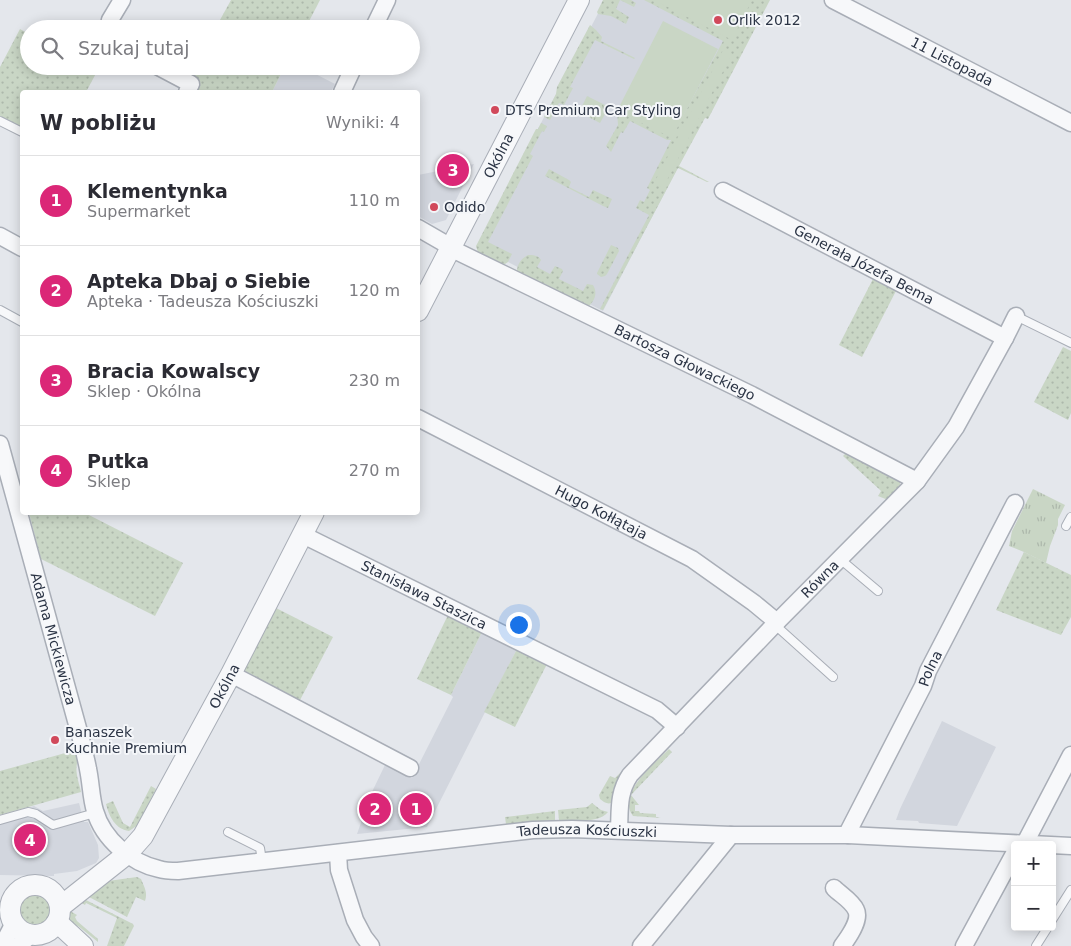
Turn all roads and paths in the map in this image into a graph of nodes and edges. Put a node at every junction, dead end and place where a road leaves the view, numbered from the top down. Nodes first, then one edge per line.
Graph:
1 (122, 0) edge
2 (387, 0) edge
3 (579, 0) edge
4 (834, 0) edge
5 (110, 20) edge
6 (377, 20) edge
7 (170, 75) edge
8 (350, 75) edge
9 (189, 88) edge
10 (343, 90) edge
11 (0, 121) edge
12 (1071, 123) edge
13 (20, 131) edge
14 (723, 191) dead end
15 (420, 229) edge
16 (0, 236) edge
17 (20, 247) edge
18 (450, 248) junction
19 (420, 307) edge
20 (0, 310) edge
21 (1016, 316) joint
22 (20, 321) edge
23 (1005, 338) junction
24 (1071, 343) edge
25 (420, 419) edge
26 (0, 444) edge
27 (917, 481) junction
28 (1016, 503) dead end
29 (313, 515) edge
30 (1071, 517) edge
31 (1066, 526) dead end
32 (303, 535) junction
33 (840, 559) junction
34 (878, 590) dead end
35 (776, 623) junction
36 (231, 674) junction
37 (833, 676) dead end
38 (677, 727) junction
39 (1071, 755) edge
40 (410, 768) dead end
41 (95, 813) junction
42 (0, 820) edge
43 (619, 830) junction
44 (228, 832) dead end
45 (731, 835) junction
46 (848, 835) junction
47 (1023, 841) edge
48 (1011, 845) edge
49 (1056, 846) edge
50 (1071, 846) edge
51 (338, 853) junction
52 (119, 860) junction
53 (262, 861) junction
54 (1011, 862) edge
55 (834, 888) dead end
56 (1071, 890) edge
57 (9, 892) edge
58 (8, 914) edge
59 (1056, 914) edge
60 (43, 922) edge
61 (1045, 931) edge
62 (2, 946) edge
63 (65, 946) edge
64 (83, 946) edge
65 (371, 946) edge
66 (641, 946) edge
67 (842, 946) edge
68 (964, 946) edge
69 (1036, 946) edge

1 - 5 street
2 - 6 street
3 - 18 street, Okólna
4 - 12 street, 11 Listopada
7 - 9 street
8 - 10 street
11 - 13 lane
14 - 23 street, Generała Józefa Bema
15 - 18 street, Bartosza Głowackiego
16 - 17 street
18 - 19 street, Okólna
18 - 27 street, Bartosza Głowackiego
20 - 22 lane
21 - 23 street, Równa
21 - 24 lane
23 - 27 street, Równa
25 - 35 street, Hugo Kołłątaja
26 - 41 street, Adama Mickiewicza
27 - 33 street, Równa
28 - 46 street, Polna
29 - 32 street, Okólna
30 - 31 lane
32 - 36 street, Okólna
32 - 38 street, Stanisława Staszica
33 - 34 lane
33 - 35 street, Równa
35 - 37 lane
35 - 38 street, Równa
36 - 40 street
36 - 52 street, Okólna
38 - 43 street, Równa
39 - 47 street
41 - 42 lane
41 - 52 street, Adama Mickiewicza
43 - 45 street, Tadeusza Kościuszki
43 - 51 street, Tadeusza Kościuszki
44 - 53 lane
45 - 46 street, Tadeusza Kościuszki
45 - 66 street
46 - 48 street, Tadeusza Kościuszki
49 - 50 street, Tadeusza Kościuszki
51 - 53 street, Tadeusza Kościuszki
51 - 65 street
52 - 53 street, Tadeusza Kościuszki
52 - 60 street
54 - 68 street
55 - 67 street
56 - 59 lane
57 - 58 street
57 - 60 street
58 - 60 street
58 - 62 street
60 - 63 street
60 - 64 street
61 - 69 lane

